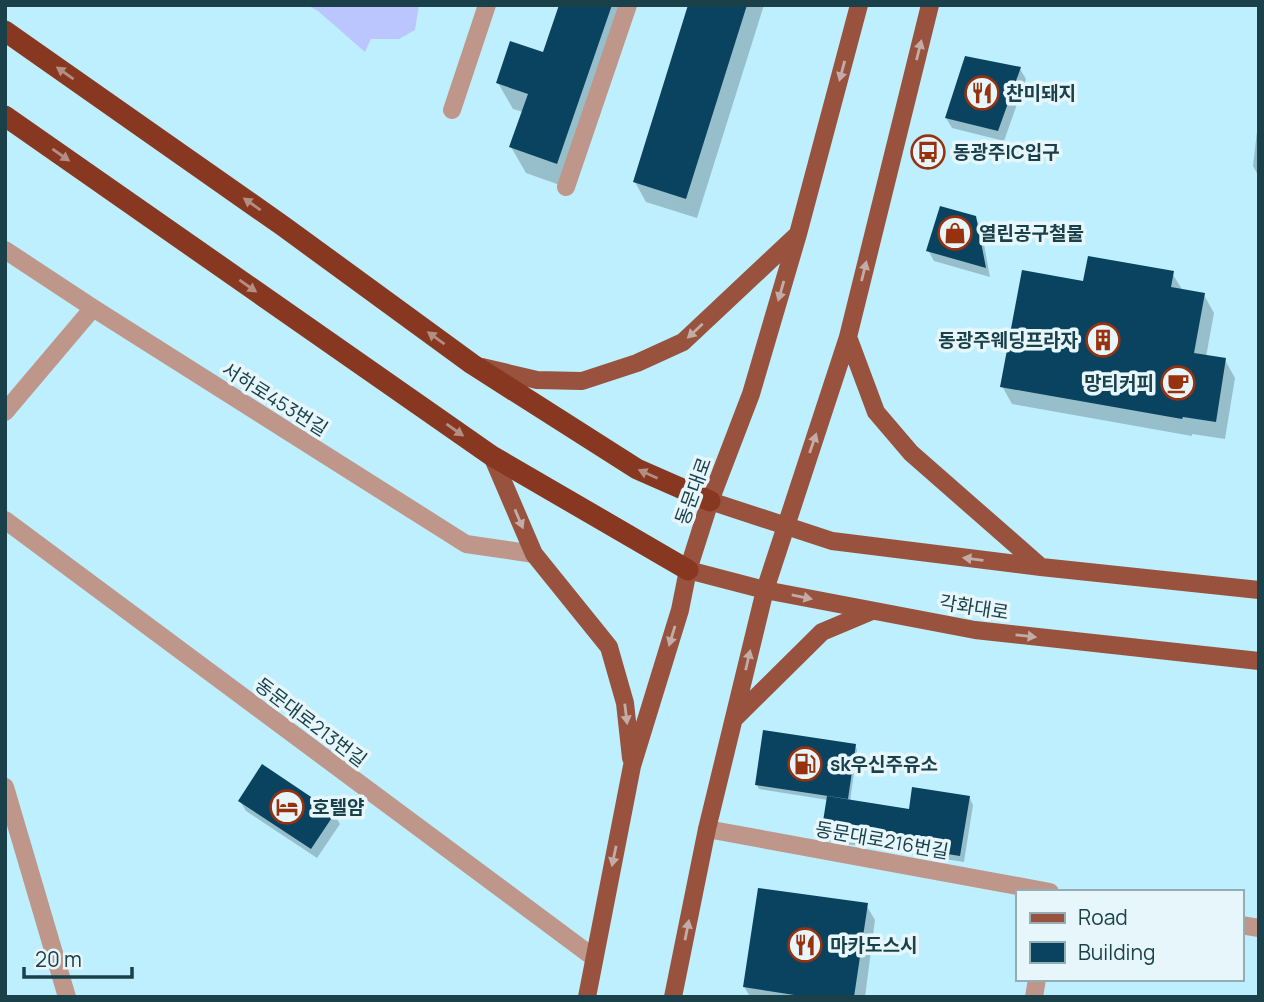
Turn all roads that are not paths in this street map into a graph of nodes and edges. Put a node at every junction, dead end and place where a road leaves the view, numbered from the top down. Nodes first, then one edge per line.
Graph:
1 (487, 5) edge
2 (628, 5) edge
3 (859, 5) edge
4 (930, 5) edge
5 (5, 31) edge
6 (452, 110) dead end
7 (5, 116) edge
8 (566, 187) dead end
9 (798, 234) junction
10 (5, 250) edge
11 (93, 308) junction
12 (848, 337) junction
13 (472, 364) junction
14 (5, 412) edge
15 (492, 456) junction
16 (710, 501) junction
17 (5, 520) edge
18 (784, 526) junction
19 (534, 554) junction
20 (1041, 567) junction
21 (688, 570) junction
22 (765, 590) junction
23 (1259, 590) edge
24 (872, 611) junction
25 (1259, 661) edge
26 (734, 719) junction
27 (632, 766) junction
28 (5, 787) edge
29 (707, 830) junction
30 (1040, 890) edge
31 (593, 957) junction
32 (66, 997) edge
33 (587, 997) edge
34 (673, 997) edge

1 - 6 lane
2 - 8 lane
3 -> 9 main road, 동문대로
12 -> 4 main road
13 -> 5 highway
7 -> 15 highway
9 -> 13 main road
9 -> 16 main road, 동문대로
10 - 11 lane, 서하로453번길
11 - 14 lane
11 - 19 lane, 서하로453번길
18 -> 12 main road
12 - 20 main road
16 -> 13 highway
15 -> 19 main road
15 - 21 highway
16 - 18 main road
16 - 21 main road, 동문대로
17 - 31 lane, 동문대로213번길
20 -> 18 main road
18 - 22 main road
19 -> 27 main road
20 - 23 main road
21 - 22 main road, 각화대로
21 -> 27 main road, 동문대로
22 -> 24 main road, 각화대로
26 -> 22 main road
24 -> 25 main road, 각화대로
24 - 26 main road
26 - 29 main road
27 -> 31 main road, 동문대로
28 - 32 lane
29 - 30 lane, 동문대로216번길
34 -> 29 main road
31 - 33 main road, 동문대로

